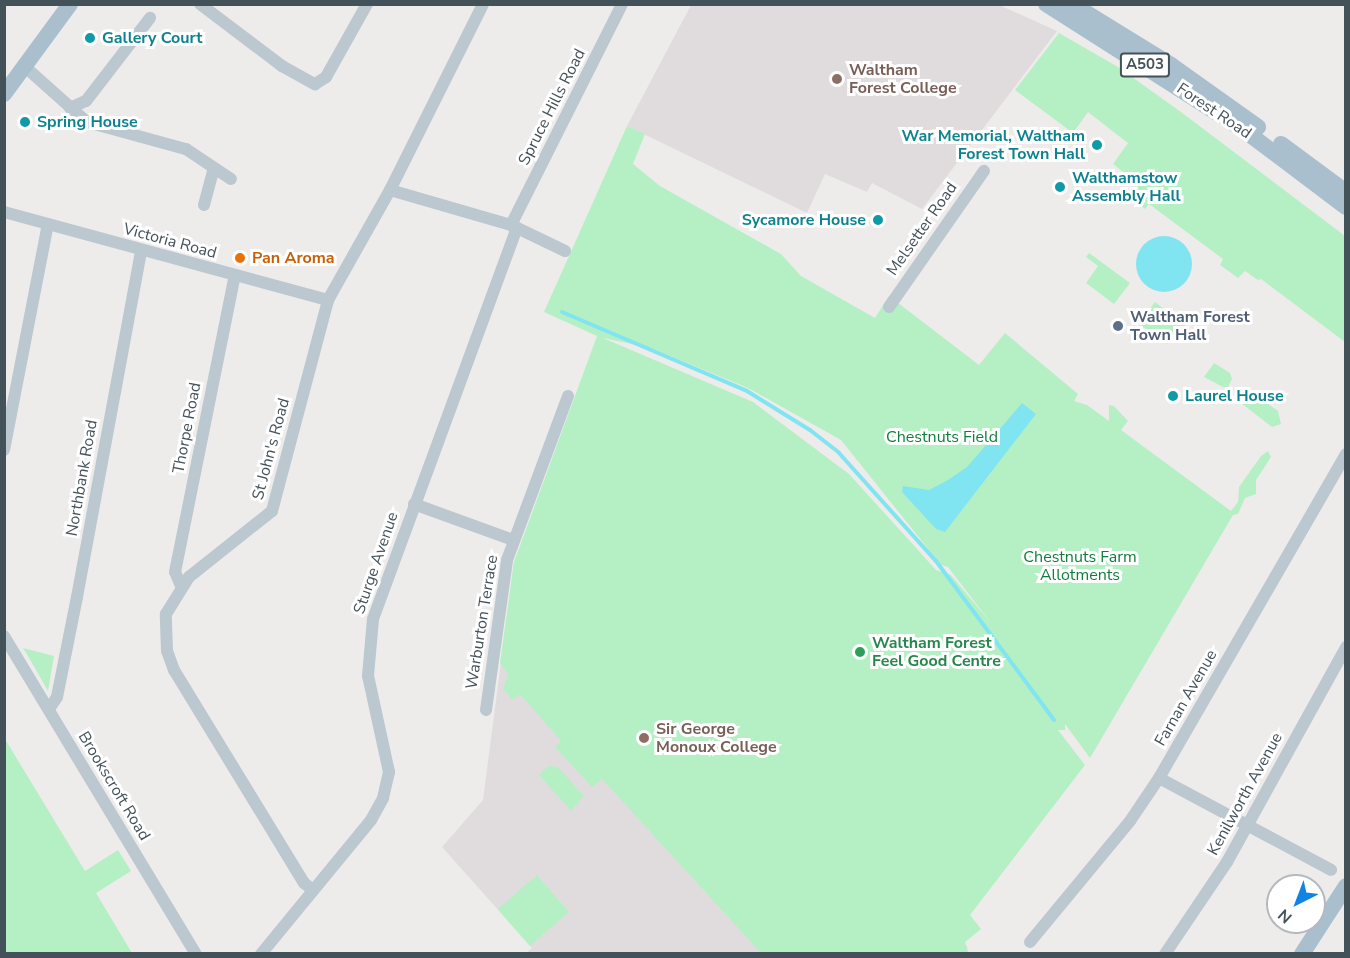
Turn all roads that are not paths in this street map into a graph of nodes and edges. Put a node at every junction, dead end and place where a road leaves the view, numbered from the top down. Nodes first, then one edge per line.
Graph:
1 (70, 4) edge
2 (200, 4) edge
3 (367, 4) edge
4 (483, 4) edge
5 (622, 4) edge
6 (1046, 4) edge
7 (1072, 4) edge
8 (150, 18) dead end
9 (29, 71) junction
10 (4, 94) edge
11 (70, 108) junction
12 (214, 168) junction
13 (984, 171) dead end
14 (231, 179) dead end
15 (390, 189) junction
16 (1346, 192) edge
17 (204, 205) dead end
18 (1346, 207) edge
19 (4, 212) edge
20 (48, 224) junction
21 (514, 226) junction
22 (141, 250) junction
23 (565, 251) dead end
24 (234, 275) junction
25 (328, 300) junction
26 (889, 307) dead end
27 (568, 396) dead end
28 (4, 450) edge
29 (1346, 454) edge
30 (414, 504) junction
31 (513, 540) junction
32 (181, 586) junction
33 (4, 636) edge
34 (1346, 647) edge
35 (49, 710) junction
36 (486, 710) dead end
37 (1159, 778) junction
38 (1247, 826) junction
39 (1331, 870) dead end
40 (1346, 885) edge
41 (313, 890) junction
42 (1030, 942) dead end
43 (196, 954) edge
44 (261, 954) edge
45 (1166, 954) edge
46 (1302, 954) edge

1 - 9 main road
2 - 3 street
4 - 15 street, St John's Road
5 - 21 street, Spruce Hills Road
6 - 18 main road, Forest Road / A503
7 - 16 main road, Forest Road / A503
8 - 11 street
9 - 10 main road
9 - 11 street
11 - 12 street
12 - 14 street
12 - 17 street
13 - 26 street, Melsetter Road
15 - 21 street
15 - 25 street, St John's Road
19 - 20 street, Victoria Road
20 - 22 street, Victoria Road
20 - 28 street
21 - 23 street
21 - 30 street, Sturge Avenue
22 - 24 street, Victoria Road
22 - 35 street, Northbank Road
24 - 25 street, Victoria Road
24 - 32 street, Thorpe Road
25 - 32 street, St John's Road
27 - 31 street, Warburton Terrace
29 - 37 street, Farnan Avenue
30 - 31 street, Warburton Terrace
30 - 41 street, Sturge Avenue
31 - 36 street, Warburton Terrace
32 - 41 street, St John's Road
33 - 35 street, Brookscroft Road
34 - 38 street, Kenilworth Avenue
35 - 43 street, Brookscroft Road
37 - 38 street
37 - 42 street, Farnan Avenue
38 - 39 street
38 - 45 street, Kenilworth Avenue
40 - 46 main road
41 - 44 street, Sturge Avenue

